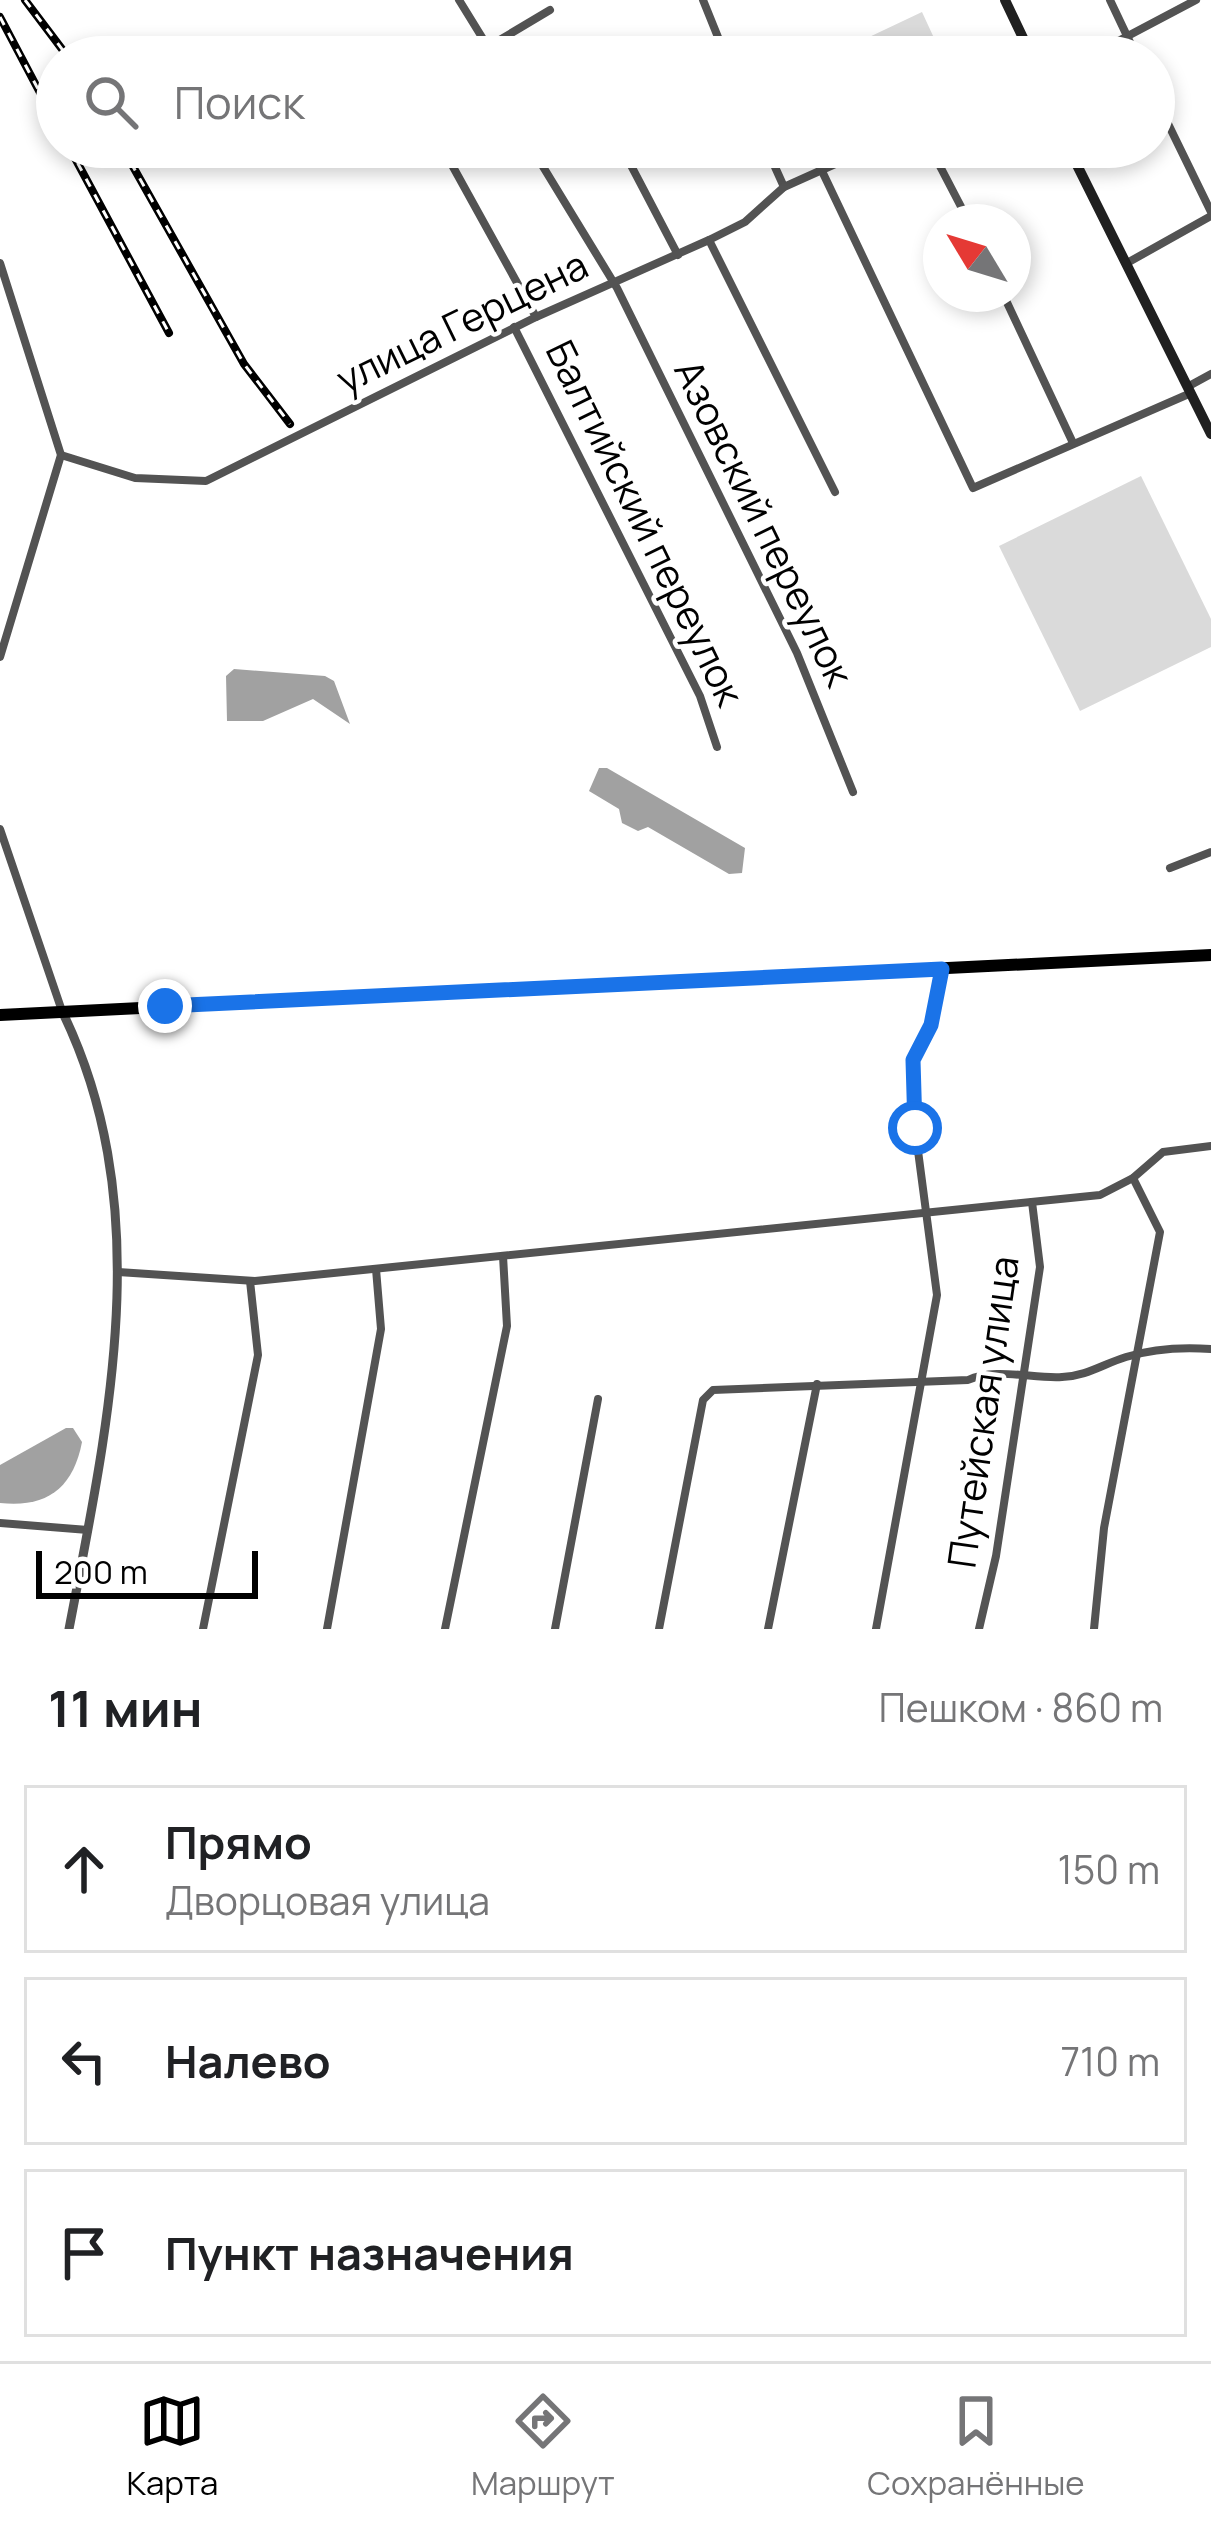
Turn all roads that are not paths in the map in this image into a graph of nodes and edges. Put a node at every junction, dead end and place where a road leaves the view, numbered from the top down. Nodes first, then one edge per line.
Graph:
1 (459, 0) edge
2 (703, 0) edge
3 (1004, 0) edge
4 (1111, 0) edge
5 (1196, 0) edge
6 (550, 10) dead end
7 (1127, 35) joint
8 (481, 36) edge
9 (506, 36) edge
10 (718, 36) edge
11 (1022, 36) edge
12 (1175, 139) edge
13 (454, 168) edge
14 (544, 168) edge
15 (632, 168) edge
16 (775, 168) edge
17 (826, 168) edge
18 (941, 168) edge
19 (1080, 168) edge
20 (821, 170) junction
21 (784, 187) junction
22 (959, 204) edge
23 (1211, 214) edge
24 (709, 241) junction
25 (678, 255) junction
26 (1127, 262) junction
27 (0, 263) edge
28 (614, 282) junction
29 (1012, 312) edge
30 (536, 316) junction
31 (514, 327) junction
32 (1211, 374) edge
33 (1190, 390) junction
34 (1211, 434) edge
35 (1073, 442) junction
36 (61, 454) junction
37 (836, 492) dead end
38 (0, 657) edge
39 (717, 747) dead end
40 (853, 792) dead end
41 (0, 829) edge
42 (1211, 852) edge
43 (1170, 868) dead end
44 (1211, 955) edge
45 (942, 969) junction
46 (62, 1011) junction
47 (0, 1015) edge
48 (1211, 1146) edge
49 (1133, 1178) junction
50 (1032, 1202) junction
51 (926, 1213) junction
52 (502, 1256) junction
53 (376, 1269) junction
54 (118, 1272) junction
55 (250, 1281) junction
56 (1211, 1349) edge
57 (1137, 1355) junction
58 (1025, 1376) junction
59 (922, 1380) junction
60 (817, 1384) junction
61 (598, 1399) dead end
62 (0, 1522) edge
63 (88, 1530) junction
64 (69, 1629) edge
65 (203, 1629) edge
66 (327, 1629) edge
67 (445, 1629) edge
68 (555, 1629) edge
69 (659, 1629) edge
70 (768, 1629) edge
71 (876, 1629) edge
72 (979, 1629) edge
73 (1094, 1629) edge

1 - 8 street
2 - 10 street
3 - 11 main road
4 - 7 street
5 - 7 street
6 - 9 street
12 - 23 street
13 - 30 street
14 - 28 street, Азовский переулок
15 - 25 street
16 - 21 street
17 - 20 street, улица Герцена
18 - 22 street
19 - 26 main road
20 - 21 street, улица Герцена
20 - 35 street
21 - 24 street, улица Герцена
23 - 26 street
24 - 25 street, улица Герцена
24 - 37 street
25 - 28 street, улица Герцена
26 - 33 main road
27 - 36 street
28 - 30 street, улица Герцена
28 - 40 street, Азовский переулок
29 - 35 street
30 - 31 street, улица Герцена
31 - 36 street, улица Герцена
31 - 39 street, Балтийский переулок
32 - 33 street
33 - 34 main road
33 - 35 street
36 - 38 street
41 - 46 street
42 - 43 street
44 - 45 main road
45 - 46 main road
45 - 51 street
46 - 47 main road
46 - 54 street
48 - 49 street
49 - 50 street
49 - 57 street
50 - 51 street
50 - 58 street, Путейская улица
51 - 52 street
51 - 59 street
52 - 53 street
52 - 67 street
53 - 55 street
53 - 66 street
54 - 55 street
54 - 63 street
55 - 65 street
56 - 57 street
57 - 58 street
57 - 73 street
58 - 59 street
58 - 72 street, Путейская улица
59 - 60 street
59 - 71 street
60 - 69 street
60 - 70 street
61 - 68 street
62 - 63 street
63 - 64 street

